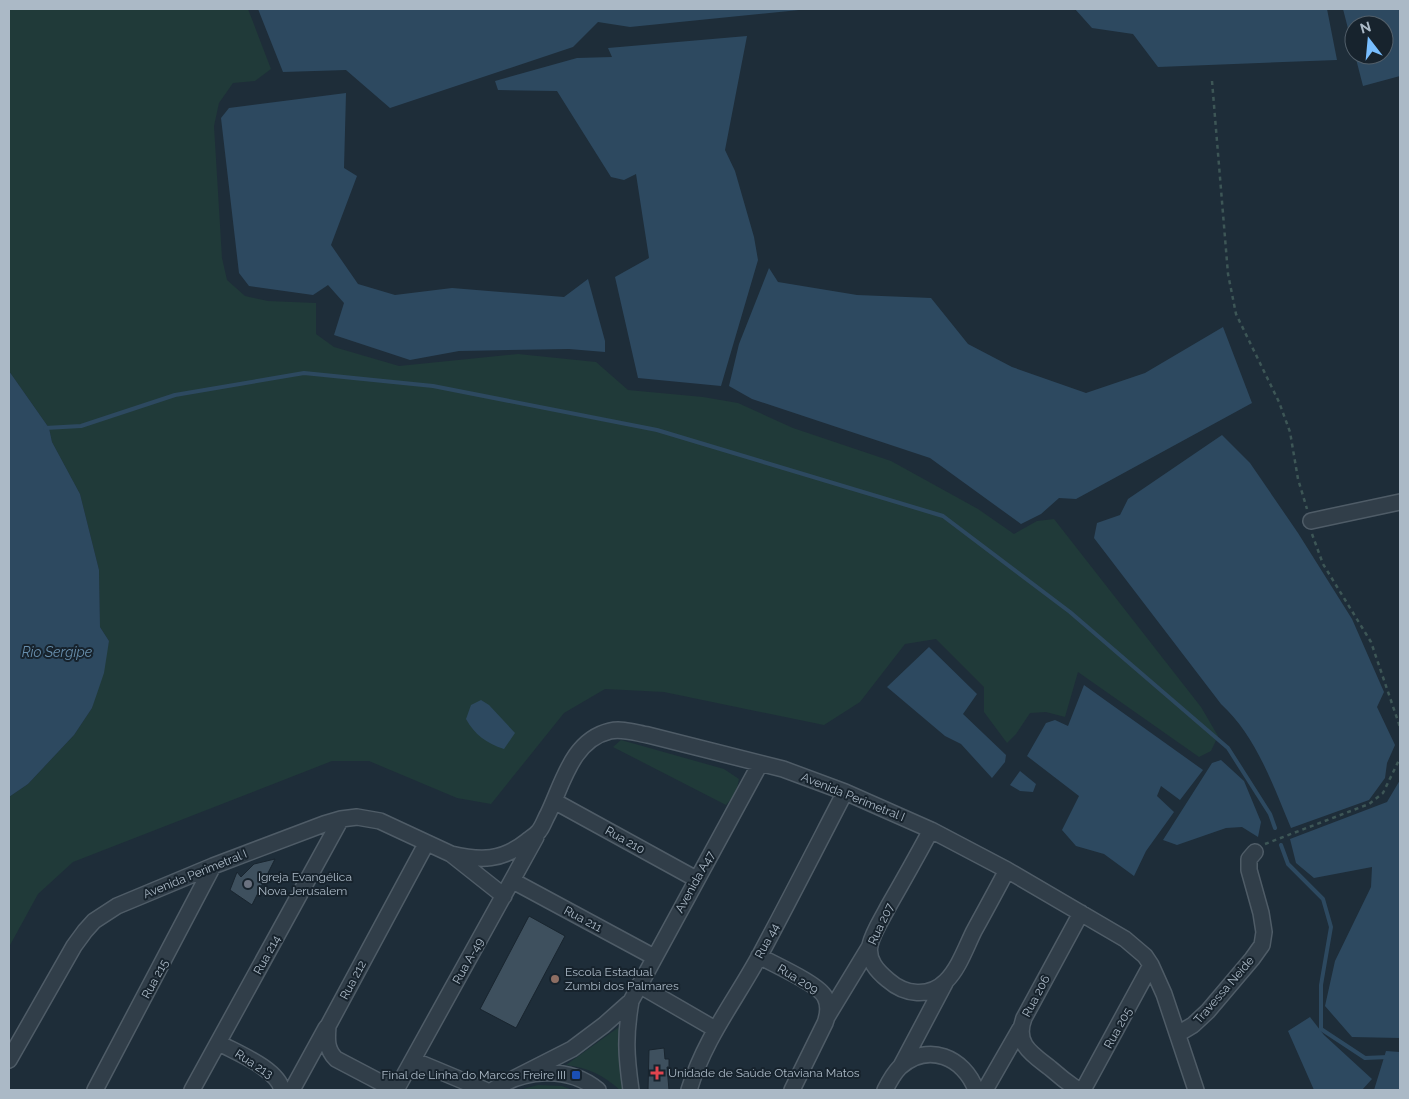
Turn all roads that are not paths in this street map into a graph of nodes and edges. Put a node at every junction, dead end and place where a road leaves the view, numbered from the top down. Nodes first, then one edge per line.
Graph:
1 (1400, 502) edge
2 (1311, 521) road end
3 (760, 764) junction
4 (845, 792) junction
5 (554, 802) junction
6 (341, 819) junction
7 (931, 830) junction
8 (539, 831) junction
9 (426, 844) junction
10 (1255, 852) road end
11 (451, 854) junction
12 (213, 866) junction
13 (1006, 870) junction
14 (696, 880) junction
15 (512, 881) junction
16 (504, 896) junction
17 (1081, 913) junction
18 (870, 946) junction
19 (759, 956) junction
20 (654, 957) junction
21 (1151, 965) junction
22 (946, 980) junction
23 (639, 985) junction
24 (631, 1002) junction
25 (827, 1019) junction
26 (328, 1026) junction
27 (714, 1029) junction
28 (1020, 1029) junction
29 (1178, 1034) junction
30 (219, 1042) junction
31 (9, 1060) edge
32 (413, 1060) junction
33 (900, 1067) junction
34 (515, 1078) junction
35 (1193, 1083) edge
36 (95, 1090) edge
37 (192, 1090) edge
38 (282, 1090) edge
39 (292, 1090) edge
40 (395, 1090) edge
41 (485, 1090) edge
42 (493, 1090) edge
43 (598, 1090) edge
44 (631, 1090) edge
45 (689, 1090) edge
46 (792, 1090) edge
47 (885, 1090) edge
48 (976, 1090) edge
49 (985, 1090) edge
50 (1078, 1090) edge
51 (1083, 1090) edge
52 (1184, 1090) edge

1 - 2 street
3 - 4 street, Avenida Perimetral I
3 - 5 street, Avenida Perimetral I
3 - 14 street, Avenida A47
4 - 7 street, Avenida Perimetral I
4 - 19 street, Rua 44
5 - 8 street, Avenida Perimetral I
5 - 14 street, Rua 210
6 - 9 street, Avenida Perimetral I
6 - 12 street, Avenida Perimetral I
6 - 30 street, Rua 214
7 - 13 street, Avenida Perimetral I
7 - 18 street, Rua 207
8 - 11 street, Avenida Perimetral I
8 - 15 street, Rua A-49
9 - 11 street, Avenida Perimetral I
9 - 26 street, Rua 212
10 - 29 street, Travessa Neide
11 - 16 street, Avenida Perimetral I
12 - 31 street, Avenida Perimetral I
12 - 36 street, Rua 215
13 - 17 street, Avenida Perimetral I
13 - 22 street, Rua 207
14 - 20 street, Avenida A47
15 - 16 street, Rua A-49
15 - 20 street, Rua 211
16 - 32 street, Rua A-49
17 - 21 street, Avenida Perimetral I
17 - 28 street, Rua 206
18 - 22 street, Rua 207
18 - 25 street
19 - 25 street, Rua 209
19 - 27 street, Rua 44
20 - 23 street, Avenida A47
21 - 29 street, Avenida Perimetral I
21 - 51 street, Rua 205
22 - 33 street
23 - 24 street, Avenida A47
23 - 27 street
24 - 34 street, Avenida A47
24 - 44 street, Avenida A47
25 - 46 street
26 - 39 street, Rua 212
26 - 40 street
27 - 45 street, Rua 44
28 - 49 street
28 - 50 street, Rua 206
29 - 35 street, Avenida Perimetral I
30 - 37 street, Rua 214
30 - 38 street, Rua 213
32 - 40 street, Rua A-49
32 - 41 street
33 - 47 street
33 - 48 street
34 - 42 street, Avenida A47
34 - 43 street
35 - 52 street

